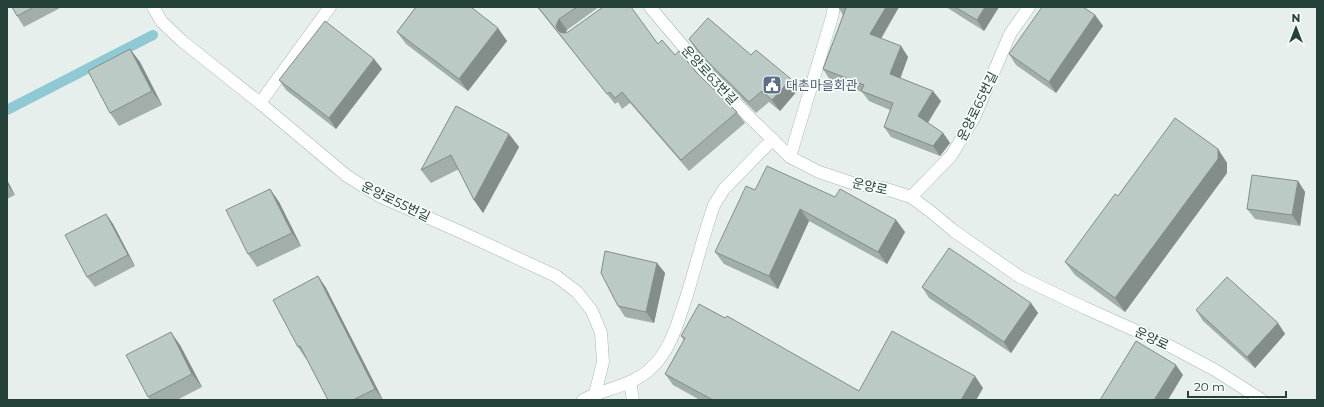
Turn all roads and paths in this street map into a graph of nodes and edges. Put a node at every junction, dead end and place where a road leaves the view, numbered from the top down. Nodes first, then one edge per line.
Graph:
1 (153, 7) edge
2 (330, 7) edge
3 (650, 7) edge
4 (834, 7) edge
5 (1029, 7) edge
6 (260, 103) junction
7 (773, 140) junction
8 (790, 157) junction
9 (912, 197) junction
10 (630, 382) junction
11 (595, 394) junction
12 (583, 400) edge
13 (633, 400) edge
14 (1262, 400) edge

1 - 6 street, 운양로55번길
2 - 6 street
3 - 7 street, 운양로63번길
4 - 8 street
5 - 9 street, 운양로65번길
6 - 11 street, 운양로55번길
7 - 8 street, 운양로
7 - 10 street
8 - 9 street, 운양로
9 - 14 street, 운양로
10 - 11 street
10 - 13 street
11 - 12 street

